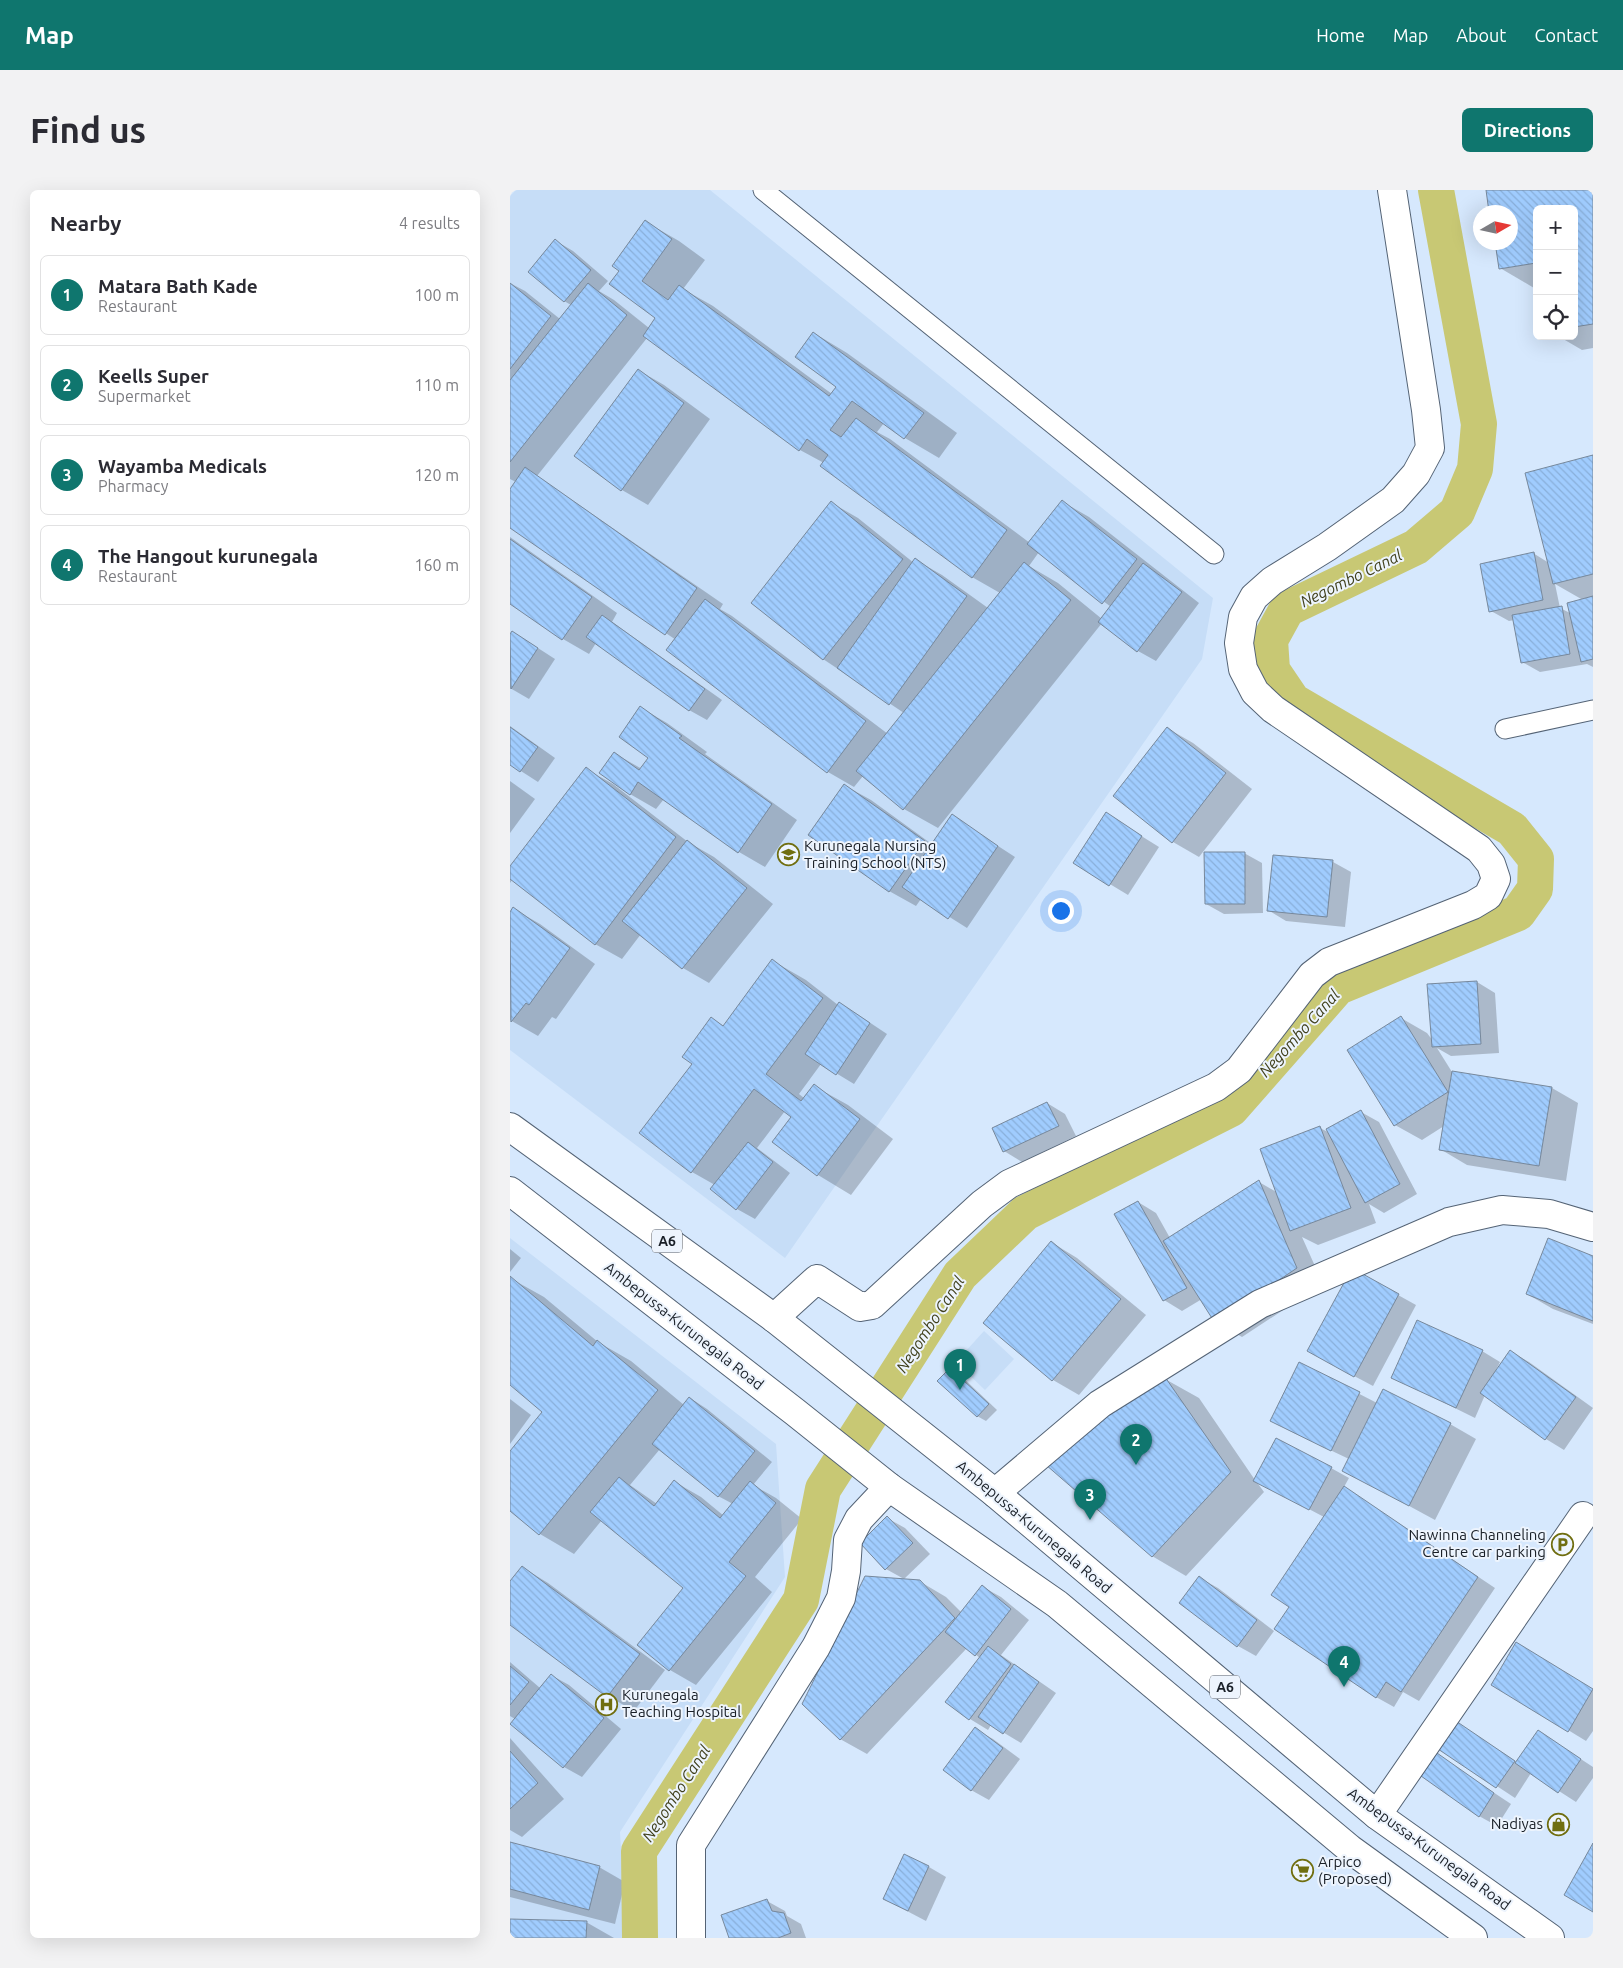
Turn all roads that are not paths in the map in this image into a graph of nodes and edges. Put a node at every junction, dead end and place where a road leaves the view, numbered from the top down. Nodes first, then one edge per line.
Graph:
1 (763, 190) edge
2 (1392, 190) edge
3 (1214, 554) dead end
4 (1593, 710) edge
5 (1505, 729) dead end
6 (510, 1127) edge
7 (510, 1191) edge
8 (1593, 1227) edge
9 (774, 1318) junction
10 (889, 1487) junction
11 (995, 1492) junction
12 (1583, 1516) dead end
13 (1377, 1815) junction
14 (691, 1938) edge
15 (1472, 1938) edge
16 (1550, 1938) edge

1 - 3 lane
2 - 9 main road
4 - 5 lane
6 - 9 main road, Ambepussa-Kurunegala Road / A6
7 - 10 main road, Ambepussa-Kurunegala Road
8 - 11 main road
9 - 11 main road, Ambepussa-Kurunegala Road / A6
10 - 14 main road
10 - 15 main road, Ambepussa-Kurunegala Road
11 - 13 main road, Ambepussa-Kurunegala Road / A6
12 - 13 main road
13 - 16 main road, Ambepussa-Kurunegala Road / A6

